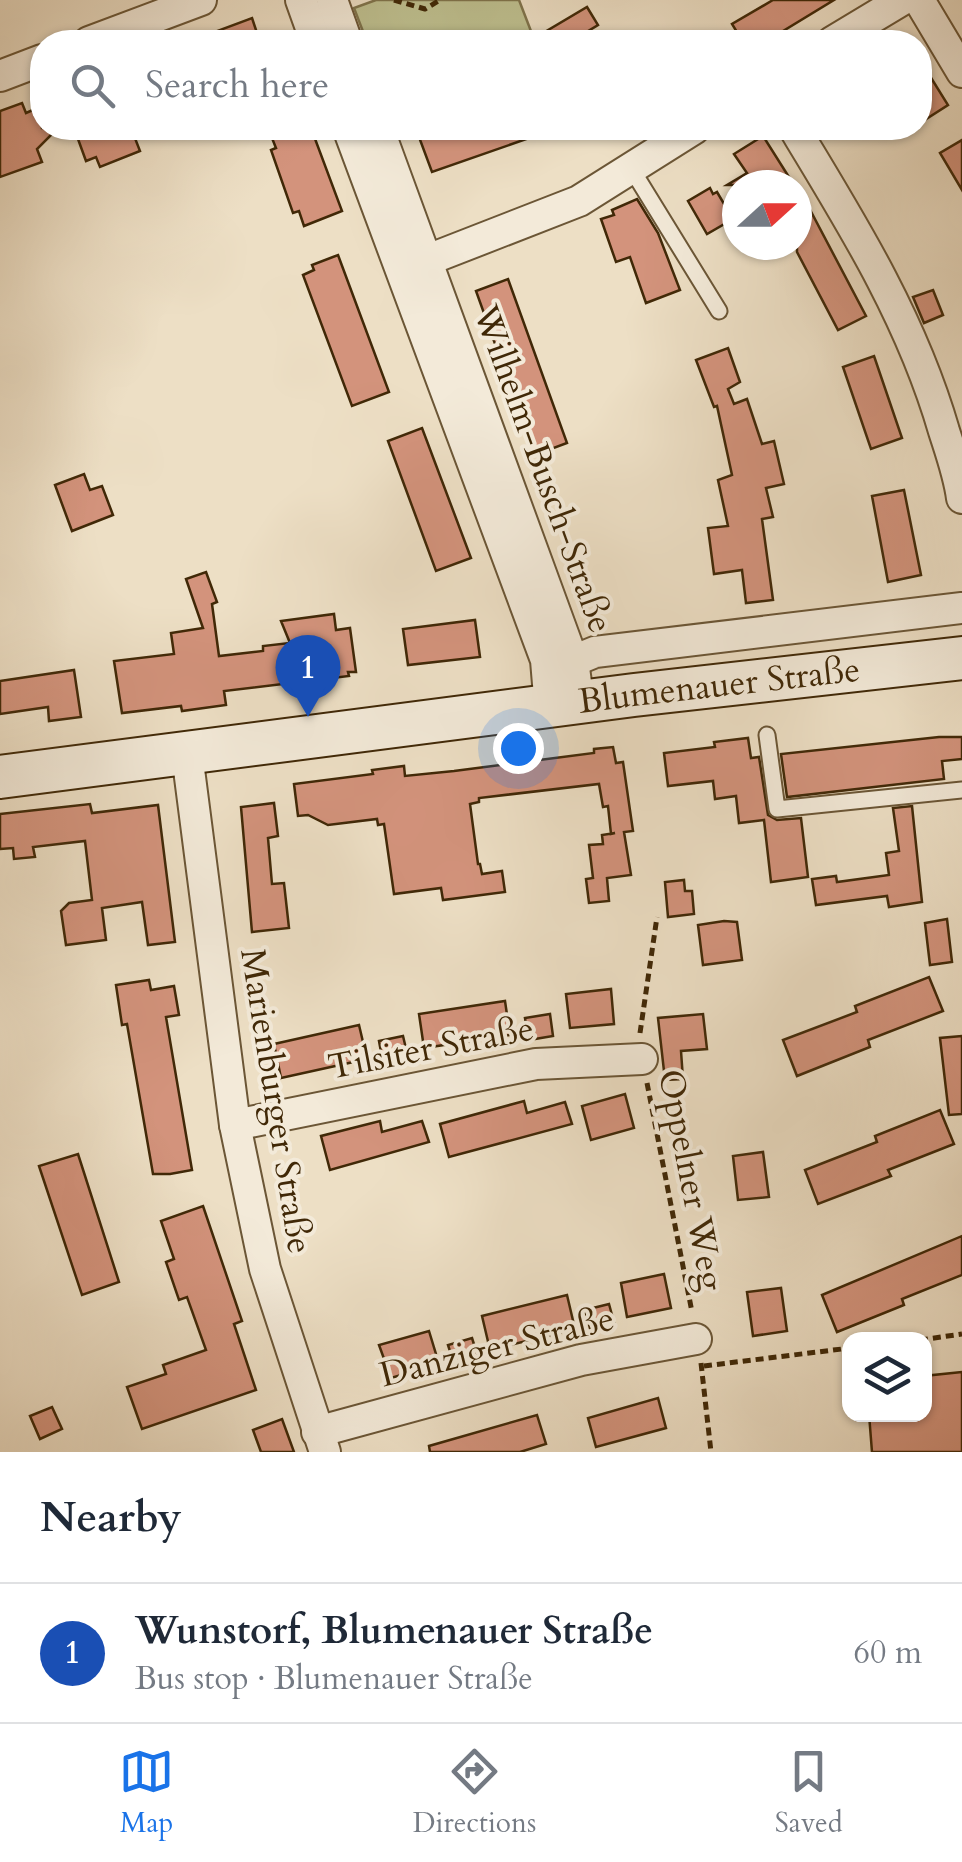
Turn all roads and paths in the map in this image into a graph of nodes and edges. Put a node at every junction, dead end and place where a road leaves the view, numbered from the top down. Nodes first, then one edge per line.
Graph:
1 (201, 0) edge
2 (300, 0) edge
3 (332, 0) edge
4 (394, 0) edge
5 (440, 0) edge
6 (902, 0) edge
7 (919, 0) edge
8 (120, 30) edge
9 (311, 30) edge
10 (343, 30) edge
11 (852, 30) edge
12 (30, 65) edge
13 (962, 72) edge
14 (0, 76) edge
15 (354, 140) edge
16 (381, 140) edge
17 (676, 140) edge
18 (801, 140) edge
19 (631, 168) junction
20 (413, 266) junction
21 (719, 310) dead end
22 (962, 498) edge
23 (962, 608) edge
24 (962, 658) edge
25 (574, 662) junction
26 (564, 706) junction
27 (768, 735) dead end
28 (187, 754) junction
29 (0, 777) edge
30 (962, 790) edge
31 (658, 917) dead end
32 (642, 1059) junction
33 (236, 1125) junction
34 (962, 1334) edge
35 (932, 1338) edge
36 (842, 1348) edge
37 (699, 1353) junction
38 (321, 1442) edge
39 (711, 1452) edge

1 - 8 street
2 - 9 street
3 - 10 street
4 - 5 path
6 - 11 street
7 - 13 street
12 - 14 street
15 - 20 street, Wilhelm-Busch-Straße
16 - 20 street, Wilhelm-Busch-Straße
17 - 19 street
18 - 22 street
19 - 20 street
19 - 21 lane
20 - 25 street, Wilhelm-Busch-Straße
20 - 26 street, Wilhelm-Busch-Straße
23 - 25 street, Blumenauer Straße
24 - 26 street, Blumenauer Straße
25 - 26 street, Wilhelm-Busch-Straße
26 - 28 street, Blumenauer Straße
27 - 30 lane
28 - 29 street, Blumenauer Straße
28 - 33 street, Marienburger Straße
31 - 32 path, Oppelner Weg
32 - 33 street, Tilsiter Straße
32 - 37 path, Oppelner Weg
33 - 38 street, Marienburger Straße
34 - 35 path
36 - 37 path
37 - 38 street, Danziger Straße
37 - 39 path, Oppelner Weg

